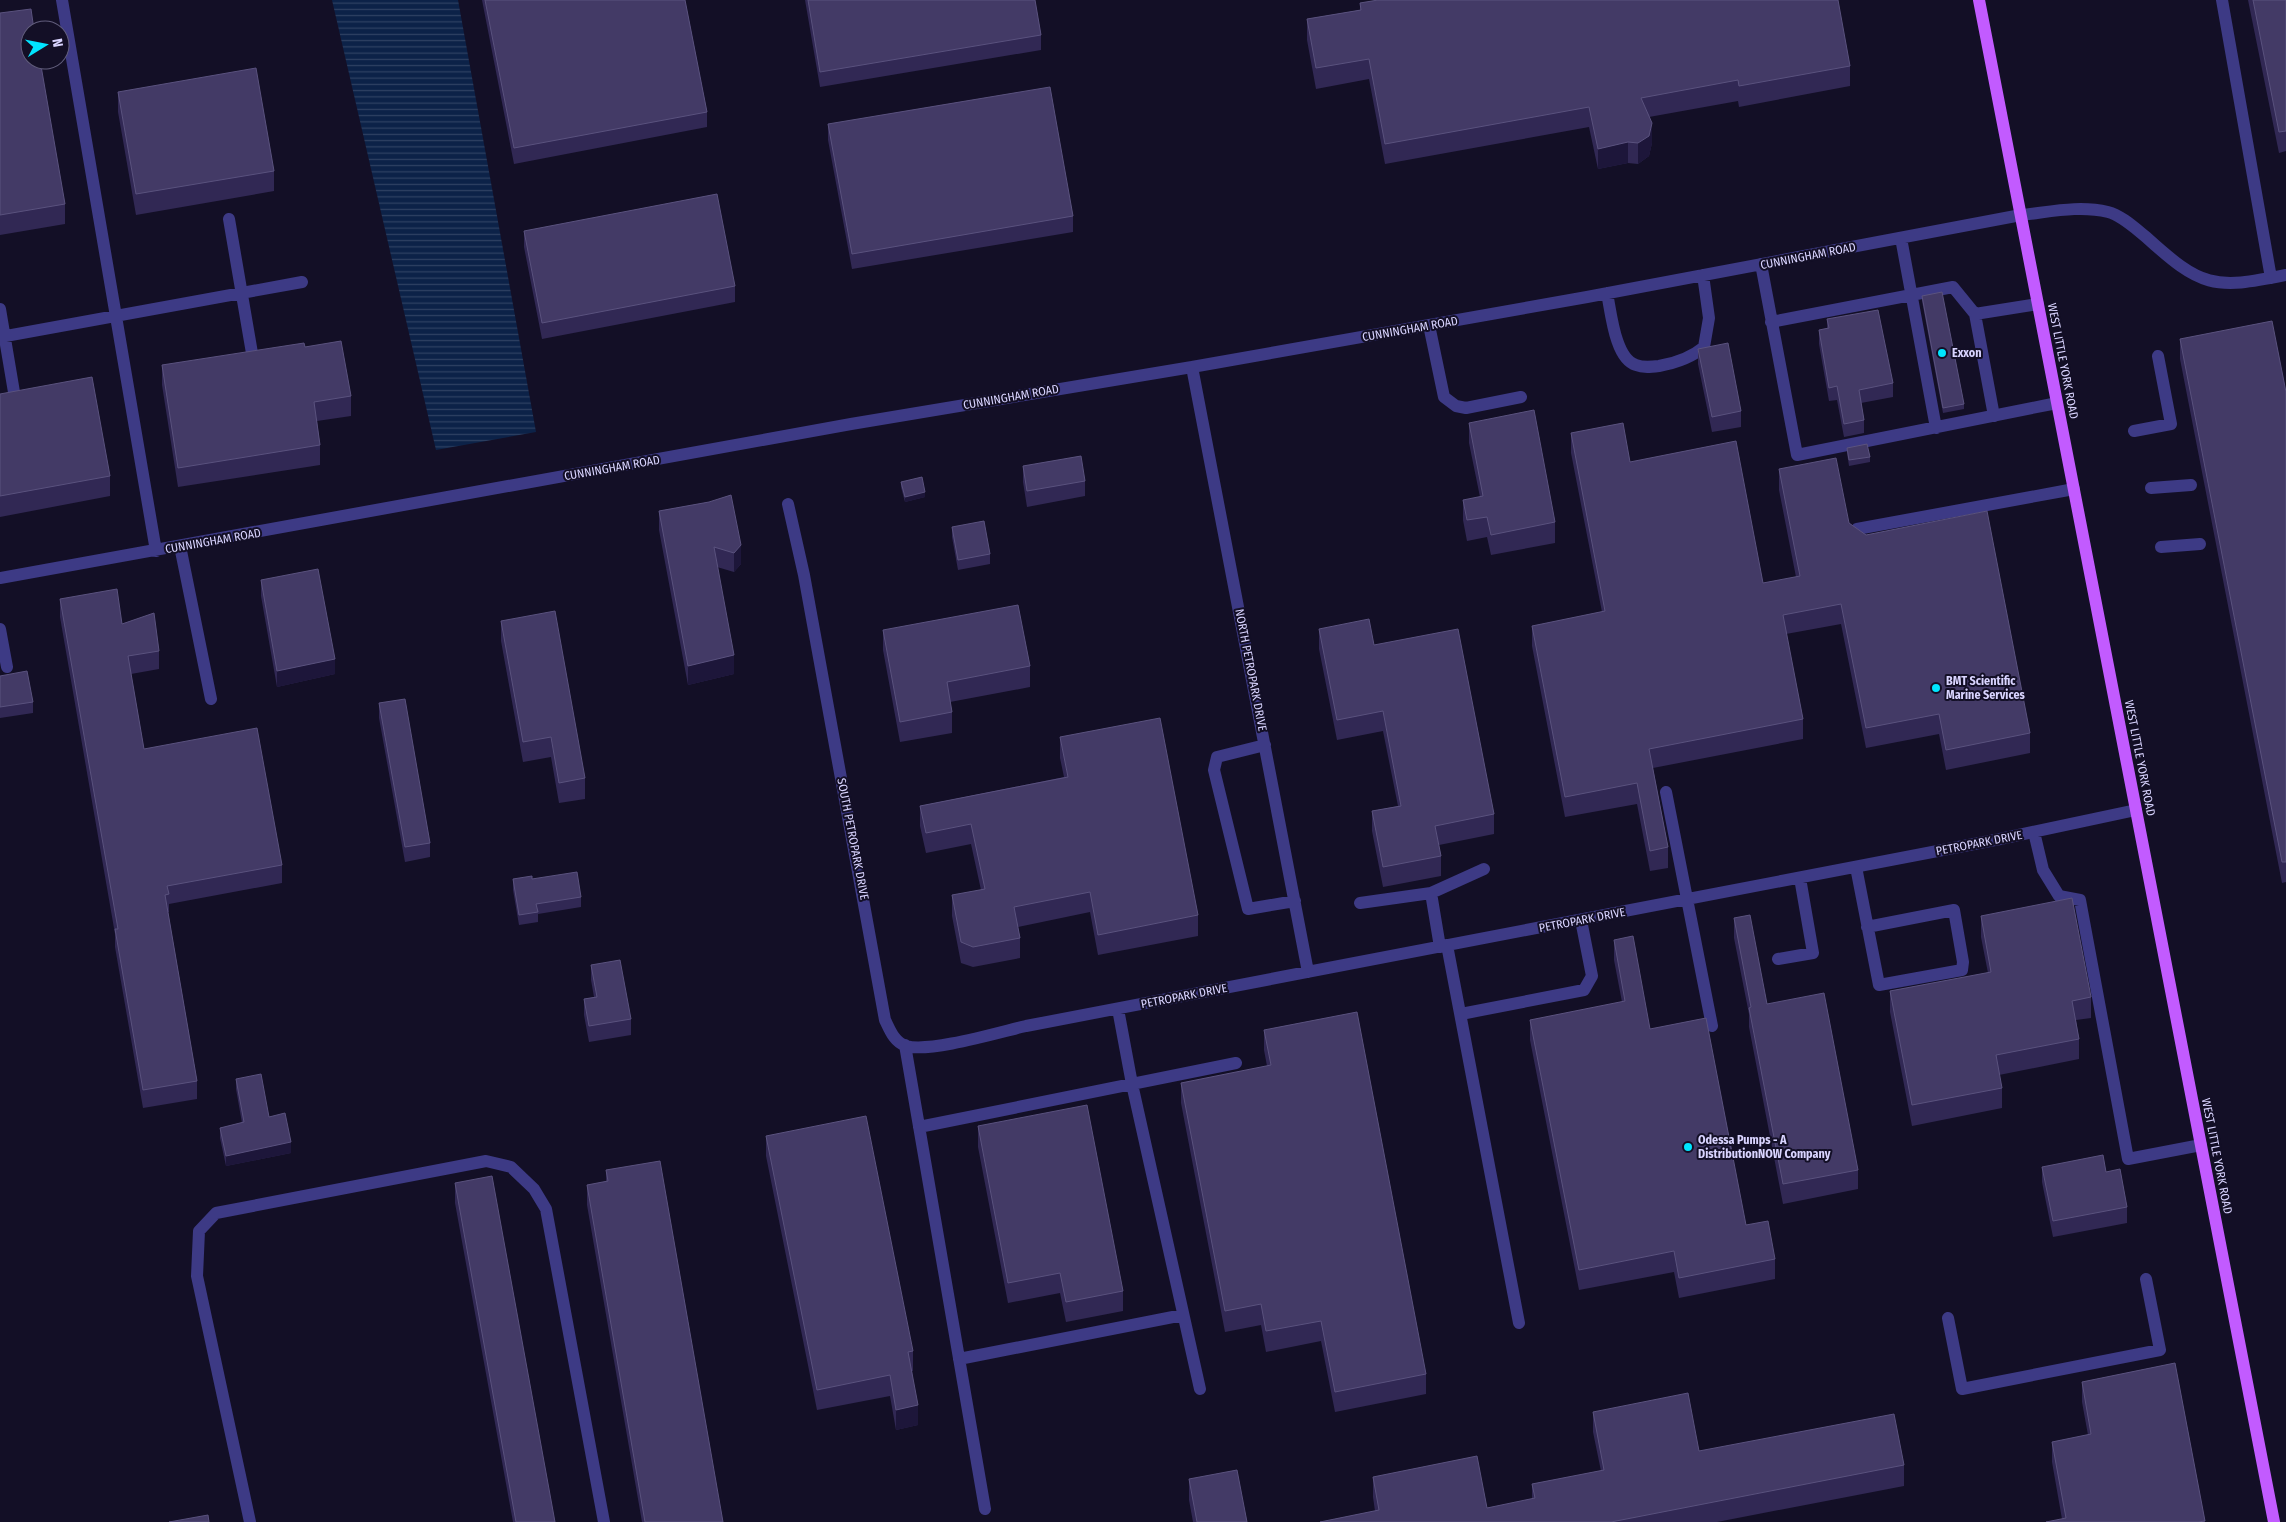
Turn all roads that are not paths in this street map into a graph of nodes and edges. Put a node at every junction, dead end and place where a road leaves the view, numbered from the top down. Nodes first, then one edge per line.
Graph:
1 (62, 0) edge
2 (1979, 0) edge
3 (2222, 0) edge
4 (2021, 216) junction
5 (229, 219) dead end
6 (1901, 238) junction
7 (1760, 264) junction
8 (2286, 275) edge
9 (1703, 276) junction
10 (2270, 278) junction
11 (302, 282) dead end
12 (242, 293) junction
13 (1607, 293) junction
14 (1911, 295) junction
15 (2038, 304) junction
16 (0, 309) edge
17 (1975, 314) junction
18 (116, 316) junction
19 (1771, 322) junction
20 (1429, 325) junction
21 (2, 337) edge
22 (2158, 356) dead end
23 (253, 359) edge
24 (1192, 367) junction
25 (1521, 397) dead end
26 (2057, 403) junction
27 (16, 404) edge
28 (1994, 416) junction
29 (1936, 428) junction
30 (2134, 431) dead end
31 (2191, 485) dead end
32 (2074, 488) junction
33 (2151, 488) dead end
34 (788, 504) dead end
35 (1857, 528) edge
36 (2200, 544) dead end
37 (180, 546) junction
38 (2161, 547) dead end
39 (156, 551) junction
40 (0, 578) edge
41 (0, 629) edge
42 (7, 667) dead end
43 (211, 699) dead end
44 (1265, 745) junction
45 (1666, 792) dead end
46 (2136, 810) junction
47 (2034, 832) junction
48 (1856, 867) junction
49 (1484, 869) dead end
50 (1800, 878) junction
51 (1431, 892) junction
52 (1686, 900) junction
53 (1295, 901) junction
54 (1360, 903) dead end
55 (1581, 920) junction
56 (1867, 927) junction
57 (1444, 946) junction
58 (1778, 959) dead end
59 (1308, 972) junction
60 (1118, 1009) junction
61 (1461, 1014) junction
62 (1712, 1026) dead end
63 (905, 1046) junction
64 (1236, 1062) dead end
65 (1132, 1084) junction
66 (919, 1127) junction
67 (2201, 1145) junction
68 (2146, 1279) dead end
69 (1183, 1315) junction
70 (1948, 1318) dead end
71 (1520, 1323) dead end
72 (959, 1359) junction
73 (1200, 1389) dead end
74 (985, 1509) dead end
75 (250, 1522) edge
76 (604, 1522) edge
77 (2274, 1522) edge

1 - 18 street
2 - 4 main road, WEST LITTLE YORK ROAD
3 - 10 street
4 - 6 street, CUNNINGHAM ROAD
4 - 10 street, CUNNINGHAM ROAD
4 - 15 main road, WEST LITTLE YORK ROAD
5 - 12 street
6 - 7 street, CUNNINGHAM ROAD
6 - 14 street
7 - 9 street, CUNNINGHAM ROAD
7 - 19 street
8 - 10 street, CUNNINGHAM ROAD
9 - 13 street, CUNNINGHAM ROAD
9 - 13 street
11 - 12 street
12 - 18 street
12 - 23 street
13 - 20 street, CUNNINGHAM ROAD
14 - 17 street
14 - 19 street
14 - 29 street
15 - 17 street
15 - 26 main road, WEST LITTLE YORK ROAD
16 - 21 street
17 - 28 street
18 - 21 street
18 - 39 street
19 - 29 street
20 - 24 street, CUNNINGHAM ROAD
20 - 25 street
21 - 27 street
22 - 30 street
24 - 37 street, CUNNINGHAM ROAD
24 - 44 street, NORTH PETROPARK DRIVE
26 - 28 street
26 - 32 main road, WEST LITTLE YORK ROAD
28 - 29 street
31 - 33 street
32 - 35 street
32 - 46 main road, WEST LITTLE YORK ROAD
34 - 63 street, SOUTH PETROPARK DRIVE
36 - 38 street
37 - 39 street, CUNNINGHAM ROAD
37 - 43 street
39 - 40 street, CUNNINGHAM ROAD
41 - 42 street
44 - 53 street, NORTH PETROPARK DRIVE
44 - 53 street
45 - 52 street
46 - 47 street, PETROPARK DRIVE
46 - 67 main road, WEST LITTLE YORK ROAD
47 - 48 street, PETROPARK DRIVE
47 - 67 street
48 - 50 street, PETROPARK DRIVE
48 - 56 street
49 - 51 street
50 - 52 street, PETROPARK DRIVE
50 - 58 street
51 - 54 street
51 - 57 street
52 - 55 street, PETROPARK DRIVE
52 - 62 street
53 - 59 street, NORTH PETROPARK DRIVE
55 - 57 street, PETROPARK DRIVE
55 - 61 street
56 - 56 street
57 - 59 street, PETROPARK DRIVE
57 - 61 street
59 - 60 street, PETROPARK DRIVE
60 - 63 street, PETROPARK DRIVE
60 - 65 street
61 - 71 street
63 - 66 street
64 - 65 street
65 - 66 street
65 - 69 street
66 - 72 street
67 - 77 main road, WEST LITTLE YORK ROAD
68 - 70 street
69 - 72 street
69 - 73 street
72 - 74 street
75 - 76 street

